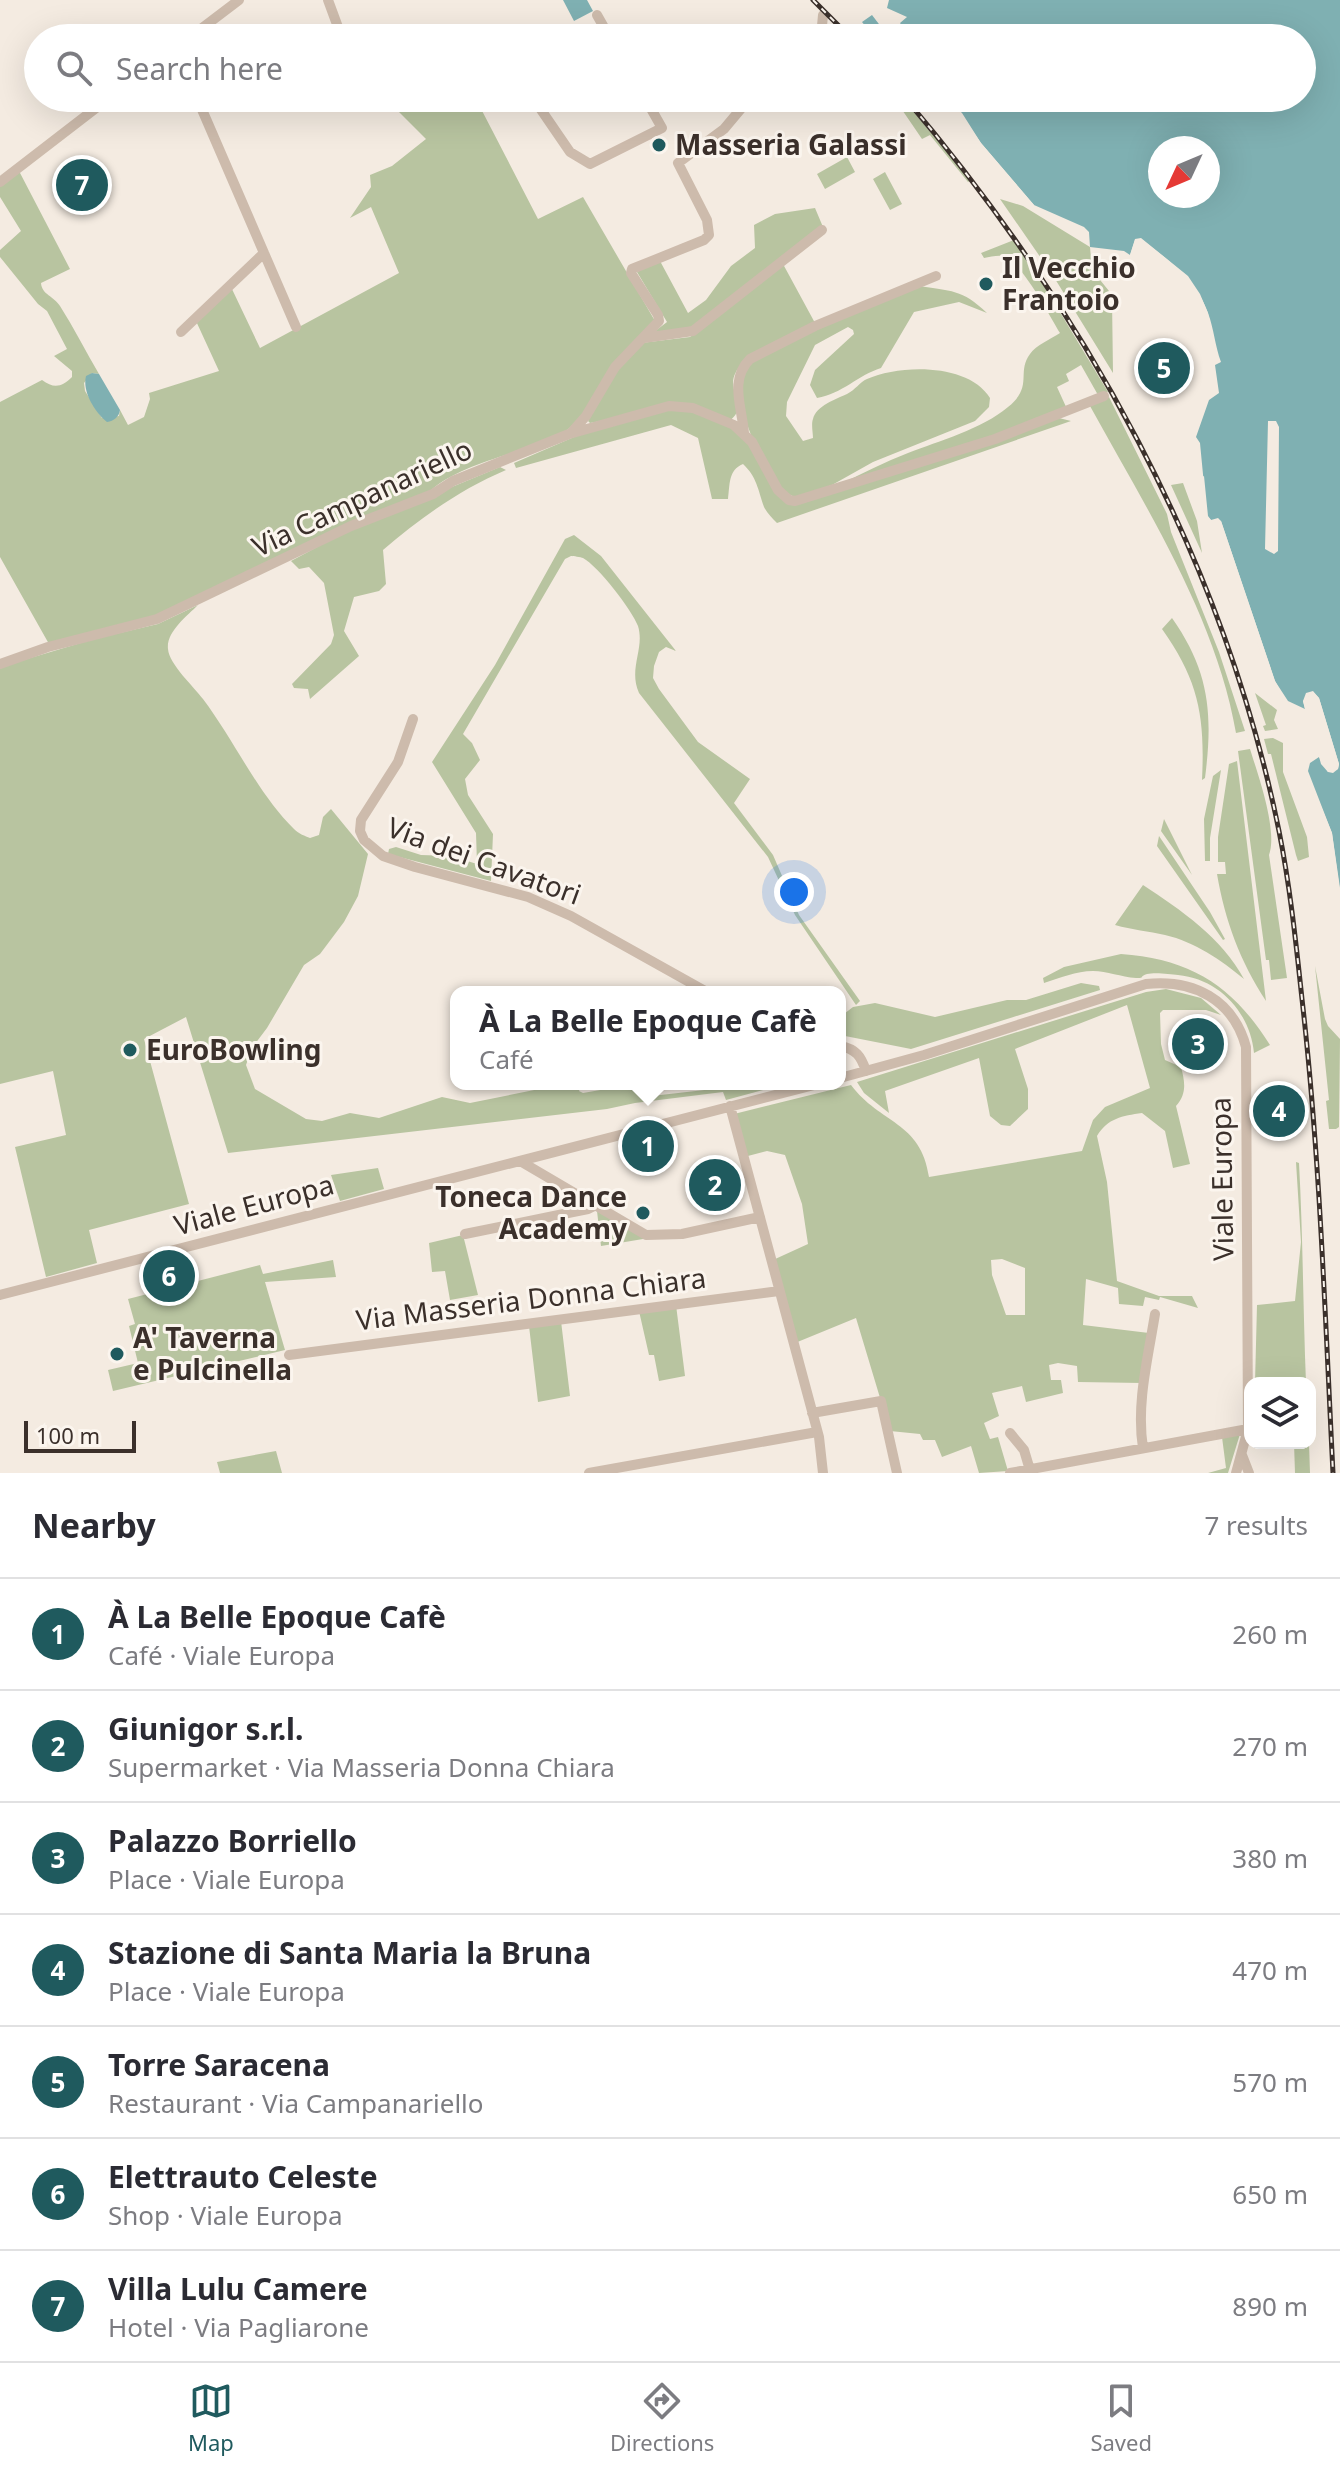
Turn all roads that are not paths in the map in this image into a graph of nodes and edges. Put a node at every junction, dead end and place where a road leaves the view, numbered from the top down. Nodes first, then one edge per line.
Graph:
1 (239, 0) edge
2 (328, 0) edge
3 (597, 15) dead end
4 (823, 15) dead end
5 (207, 24) edge
6 (337, 24) edge
7 (602, 24) edge
8 (822, 24) edge
9 (91, 112) edge
10 (203, 112) edge
11 (543, 112) edge
12 (653, 112) edge
13 (738, 112) edge
14 (0, 182) edge
15 (822, 230) dead end
16 (264, 253) junction
17 (936, 276) dead end
18 (296, 327) dead end
19 (181, 332) dead end
20 (644, 338) junction
21 (1104, 396) dead end
22 (744, 433) junction
23 (569, 434) junction
24 (0, 664) edge
25 (413, 719) dead end
26 (696, 986) edge
27 (846, 1047) edge
28 (866, 1071) junction
29 (846, 1076) edge
30 (794, 1090) edge
31 (730, 1106) junction
32 (520, 1161) junction
33 (594, 1206) junction
34 (760, 1217) junction
35 (465, 1234) dead end
36 (779, 1291) junction
37 (0, 1295) edge
38 (1155, 1314) dead end
39 (289, 1355) dead end
40 (1248, 1377) edge
41 (812, 1413) junction
42 (1244, 1430) edge
43 (817, 1432) junction
44 (1010, 1433) dead end
45 (1244, 1446) edge
46 (1143, 1448) junction
47 (1242, 1455) junction
48 (1030, 1470) junction
49 (589, 1473) edge
50 (823, 1473) edge
51 (897, 1473) edge
52 (1010, 1473) edge
53 (1236, 1473) edge
54 (1249, 1473) edge

1 - 5 street
2 - 6 street
3 - 7 street
4 - 8 street
9 - 14 street
10 - 16 street
11 - 12 street
13 - 20 street
15 - 20 street
16 - 18 street
16 - 19 street
17 - 22 street, Via Campanariello
20 - 23 street
21 - 22 street, Via Campanariello
22 - 23 street, Via Campanariello
23 - 24 street, Via Campanariello
25 - 26 street, Via dei Cavatori
27 - 28 street
28 - 29 street, Viale Europa
28 - 40 street, Viale Europa
30 - 31 street, Viale Europa
31 - 32 street, Viale Europa
31 - 34 street
32 - 33 street
32 - 37 street, Viale Europa
33 - 34 street
33 - 35 street
34 - 36 street
36 - 39 street, Via Masseria Donna Chiara
36 - 41 street
38 - 46 street
41 - 43 street
41 - 51 street
42 - 46 street
43 - 49 street
43 - 50 street
44 - 48 street
45 - 47 street, Viale Europa
46 - 48 street
47 - 53 street, Viale Europa
47 - 54 street
48 - 52 street

